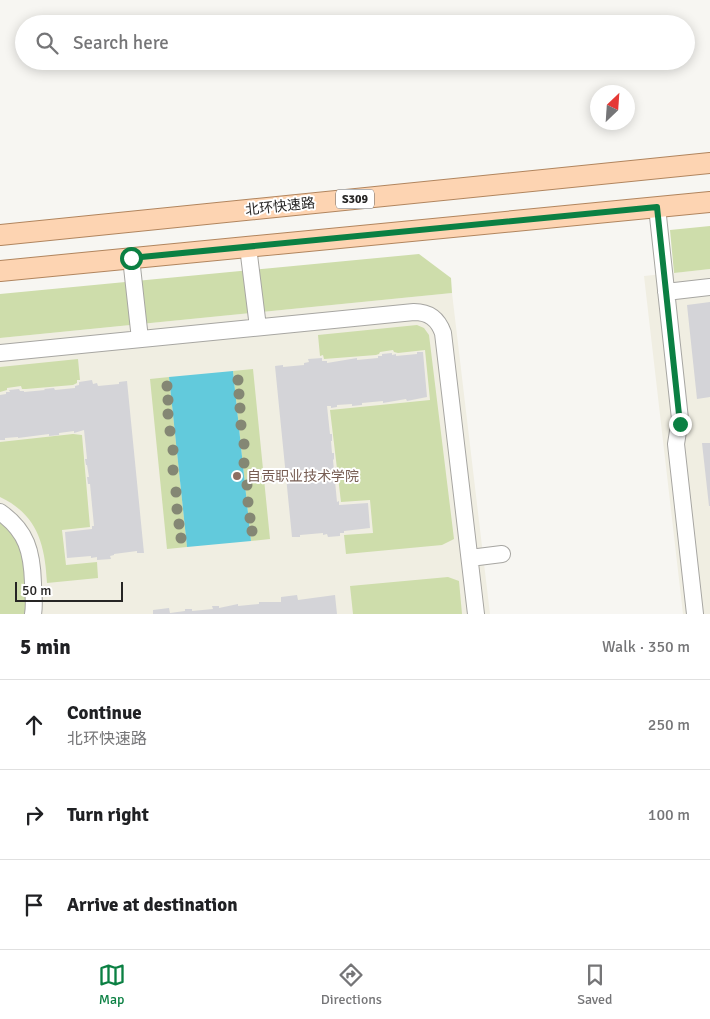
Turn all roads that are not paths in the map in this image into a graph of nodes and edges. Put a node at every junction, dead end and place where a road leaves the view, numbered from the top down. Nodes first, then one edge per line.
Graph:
1 (710, 163) edge
2 (710, 202) edge
3 (657, 207) junction
4 (0, 235) edge
5 (248, 247) junction
6 (131, 258) junction
7 (0, 271) edge
8 (710, 287) edge
9 (666, 292) junction
10 (258, 327) junction
11 (140, 338) junction
12 (0, 353) edge
13 (0, 512) edge
14 (502, 554) dead end
15 (470, 558) junction
16 (33, 614) edge
17 (476, 614) edge
18 (695, 614) edge

1 - 4 main road, 北环快速路 / S309
2 - 3 main road
3 - 5 main road
3 - 9 lane
5 - 6 main road
5 - 10 lane
6 - 7 main road
6 - 11 lane
8 - 9 lane
9 - 18 lane
10 - 11 lane
10 - 15 lane
11 - 12 lane
13 - 16 lane
14 - 15 lane
15 - 17 lane

